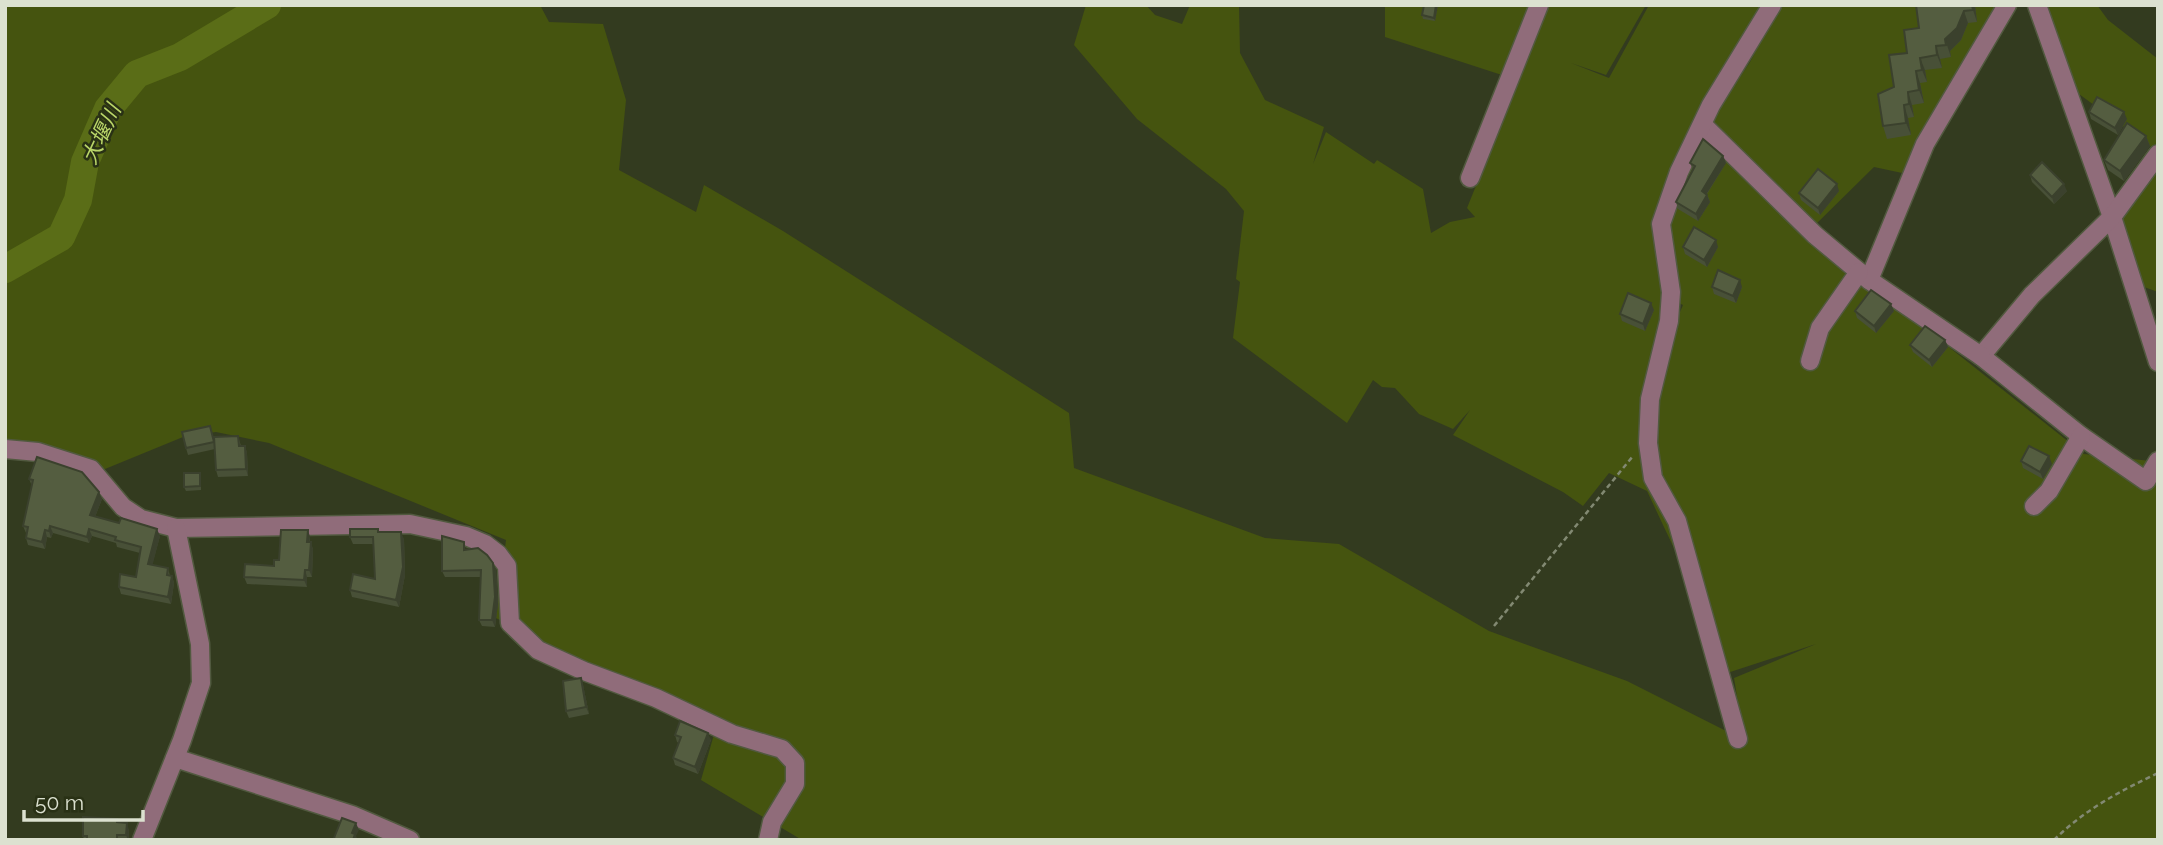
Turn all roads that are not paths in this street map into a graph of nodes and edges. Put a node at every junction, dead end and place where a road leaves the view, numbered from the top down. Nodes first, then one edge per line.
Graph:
1 (1539, 5) edge
2 (1772, 5) edge
3 (2007, 5) edge
4 (2037, 5) edge
5 (1706, 128) dead end
6 (2158, 154) edge
7 (1470, 178) dead end
8 (2112, 217) junction
9 (1864, 276) junction
10 (1981, 356) junction
11 (1810, 361) dead end
12 (2158, 362) edge
13 (2081, 436) junction
14 (5, 449) edge
15 (2158, 461) edge
16 (2152, 485) edge
17 (2034, 506) dead end
18 (176, 528) junction
19 (1738, 739) dead end
20 (176, 758) junction
21 (142, 840) edge
22 (410, 840) edge
23 (768, 840) edge

1 - 7 street
2 - 19 street
3 - 9 street
4 - 8 street
5 - 9 street
6 - 8 street
8 - 10 street
8 - 12 street
9 - 10 street
9 - 11 street
10 - 13 street
13 - 16 street
13 - 17 street
14 - 18 street
15 - 16 street
18 - 20 street
18 - 23 street
20 - 21 street
20 - 22 street

